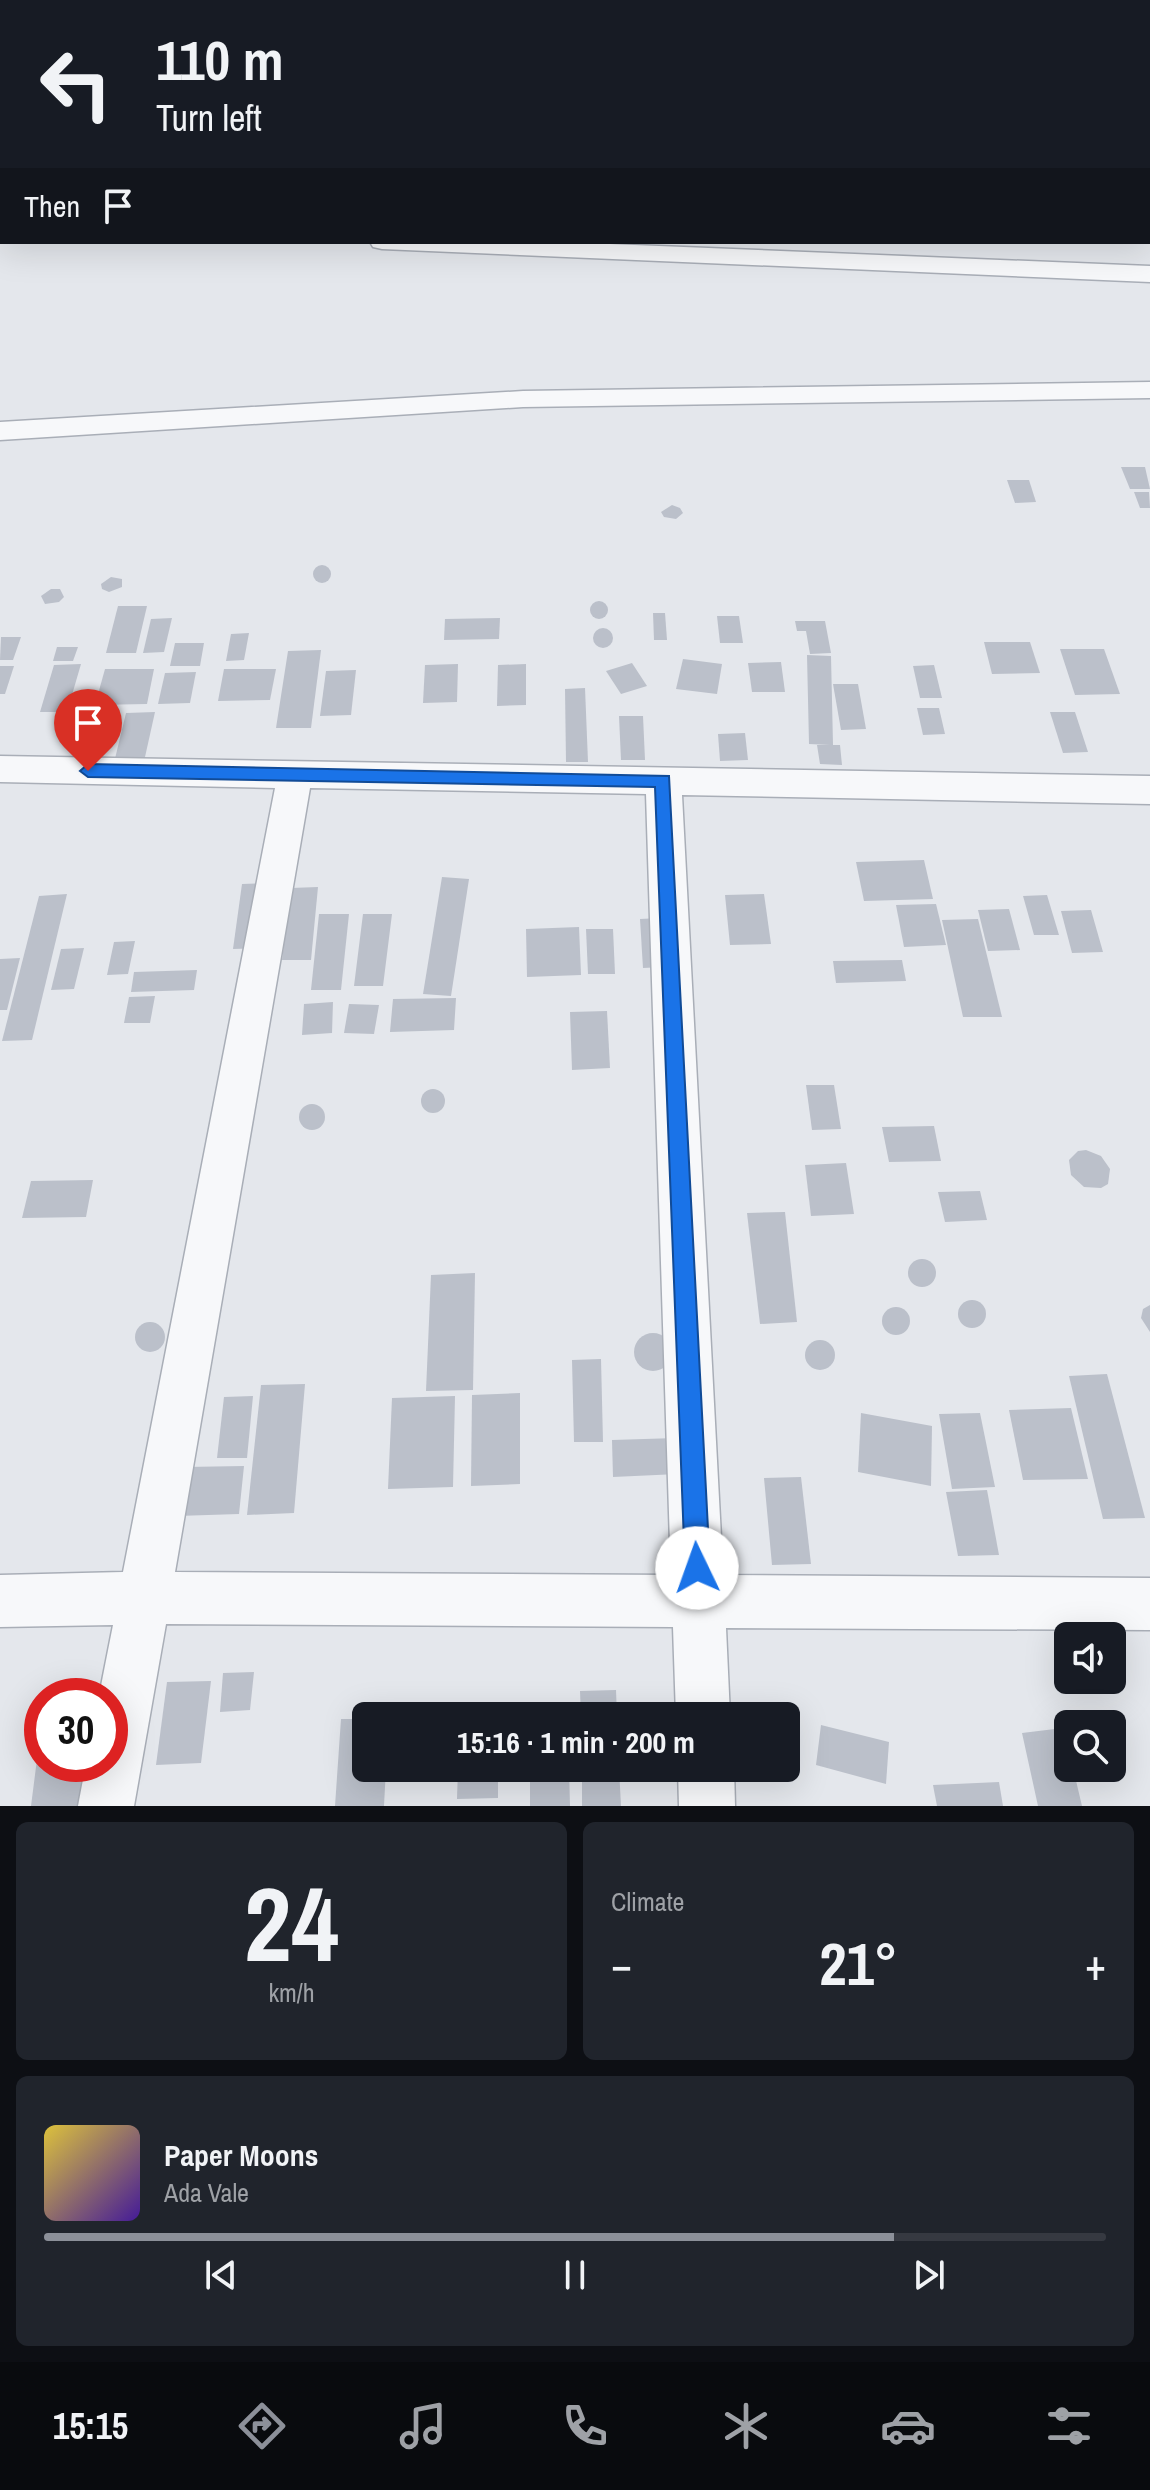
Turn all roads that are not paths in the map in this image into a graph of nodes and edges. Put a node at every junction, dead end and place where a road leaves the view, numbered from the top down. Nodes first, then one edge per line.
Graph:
1 (430, 244) edge
2 (1150, 274) edge
3 (1150, 390) edge
4 (0, 431) edge
5 (0, 769) edge
6 (295, 774) junction
7 (663, 781) junction
8 (1150, 790) edge
9 (699, 1600) junction
10 (0, 1601) edge
11 (1150, 1604) edge
12 (703, 1702) edge
13 (706, 1782) edge
14 (106, 1806) edge
15 (707, 1806) edge

1 - 2 street
3 - 4 street
5 - 6 street
6 - 7 street
6 - 14 street
7 - 8 street
7 - 9 street
9 - 10 street
9 - 11 street
9 - 12 street
13 - 15 street

